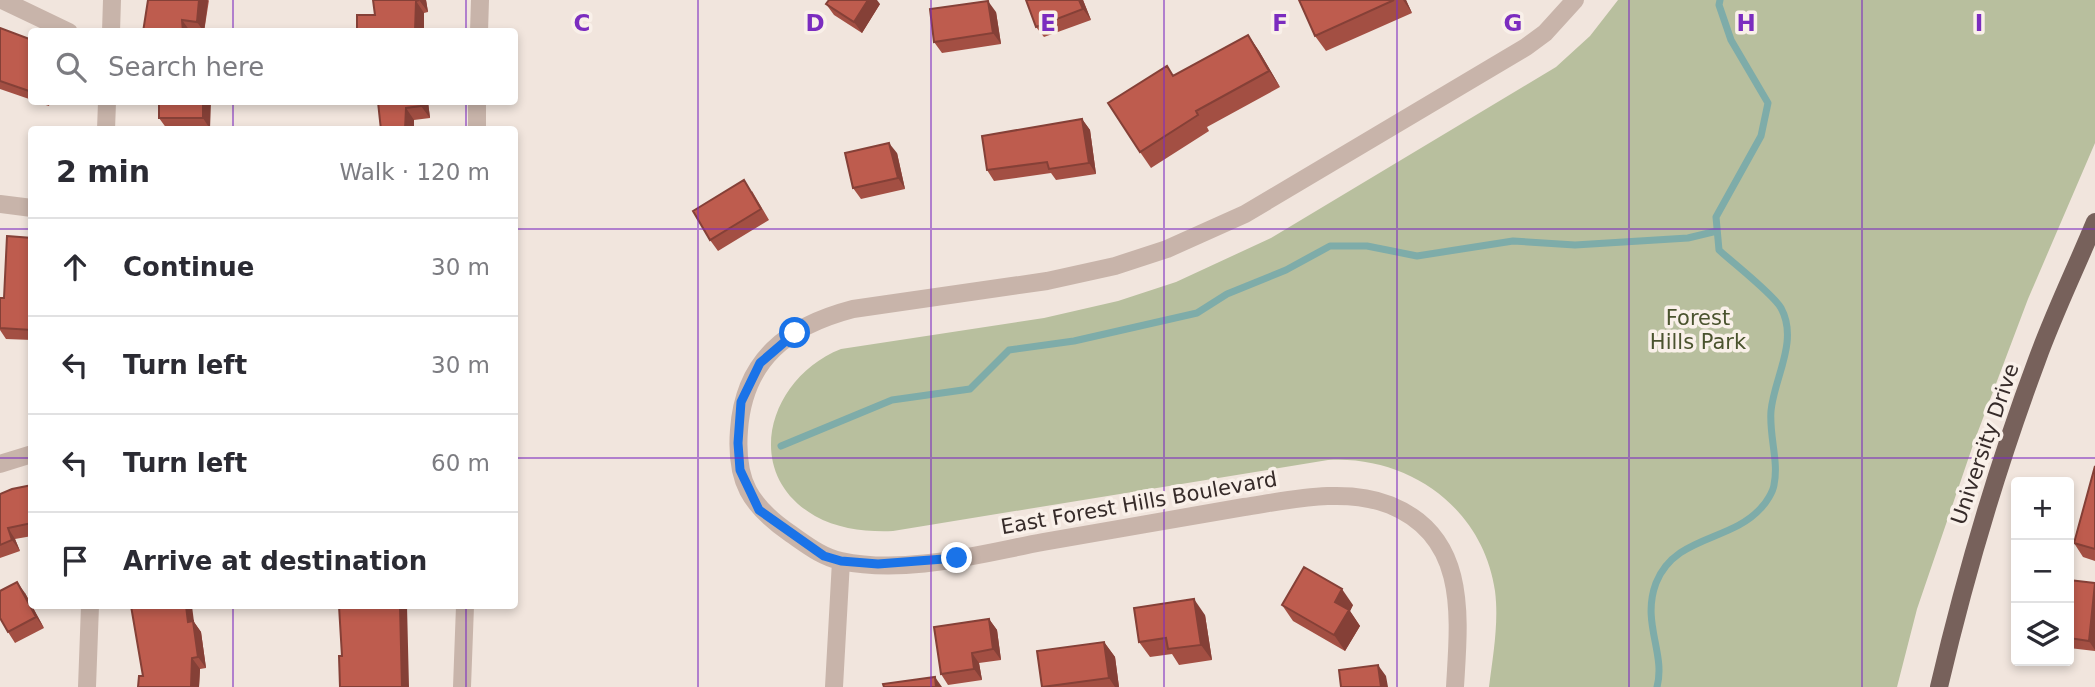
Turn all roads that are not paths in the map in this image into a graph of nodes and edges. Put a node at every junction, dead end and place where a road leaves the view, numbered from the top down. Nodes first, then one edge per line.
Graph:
1 (2, 0) edge
2 (112, 0) edge
3 (480, 0) edge
4 (1575, 0) edge
5 (61, 28) edge
6 (111, 28) edge
7 (479, 28) edge
8 (107, 105) edge
9 (477, 105) edge
10 (106, 126) edge
11 (477, 126) edge
12 (0, 204) edge
13 (28, 208) edge
14 (2095, 222) edge
15 (28, 455) edge
16 (0, 464) edge
17 (841, 561) junction
18 (90, 609) edge
19 (464, 609) edge
20 (87, 687) edge
21 (463, 687) edge
22 (834, 687) edge
23 (1455, 687) edge
24 (1939, 687) edge

1 - 5 street
2 - 6 street
3 - 7 street
4 - 17 street, East Forest Hills Boulevard
8 - 10 street
9 - 11 street
12 - 13 street
14 - 24 main road, University Drive
15 - 16 street
17 - 22 street
17 - 23 street, East Forest Hills Boulevard
18 - 20 street
19 - 21 street

